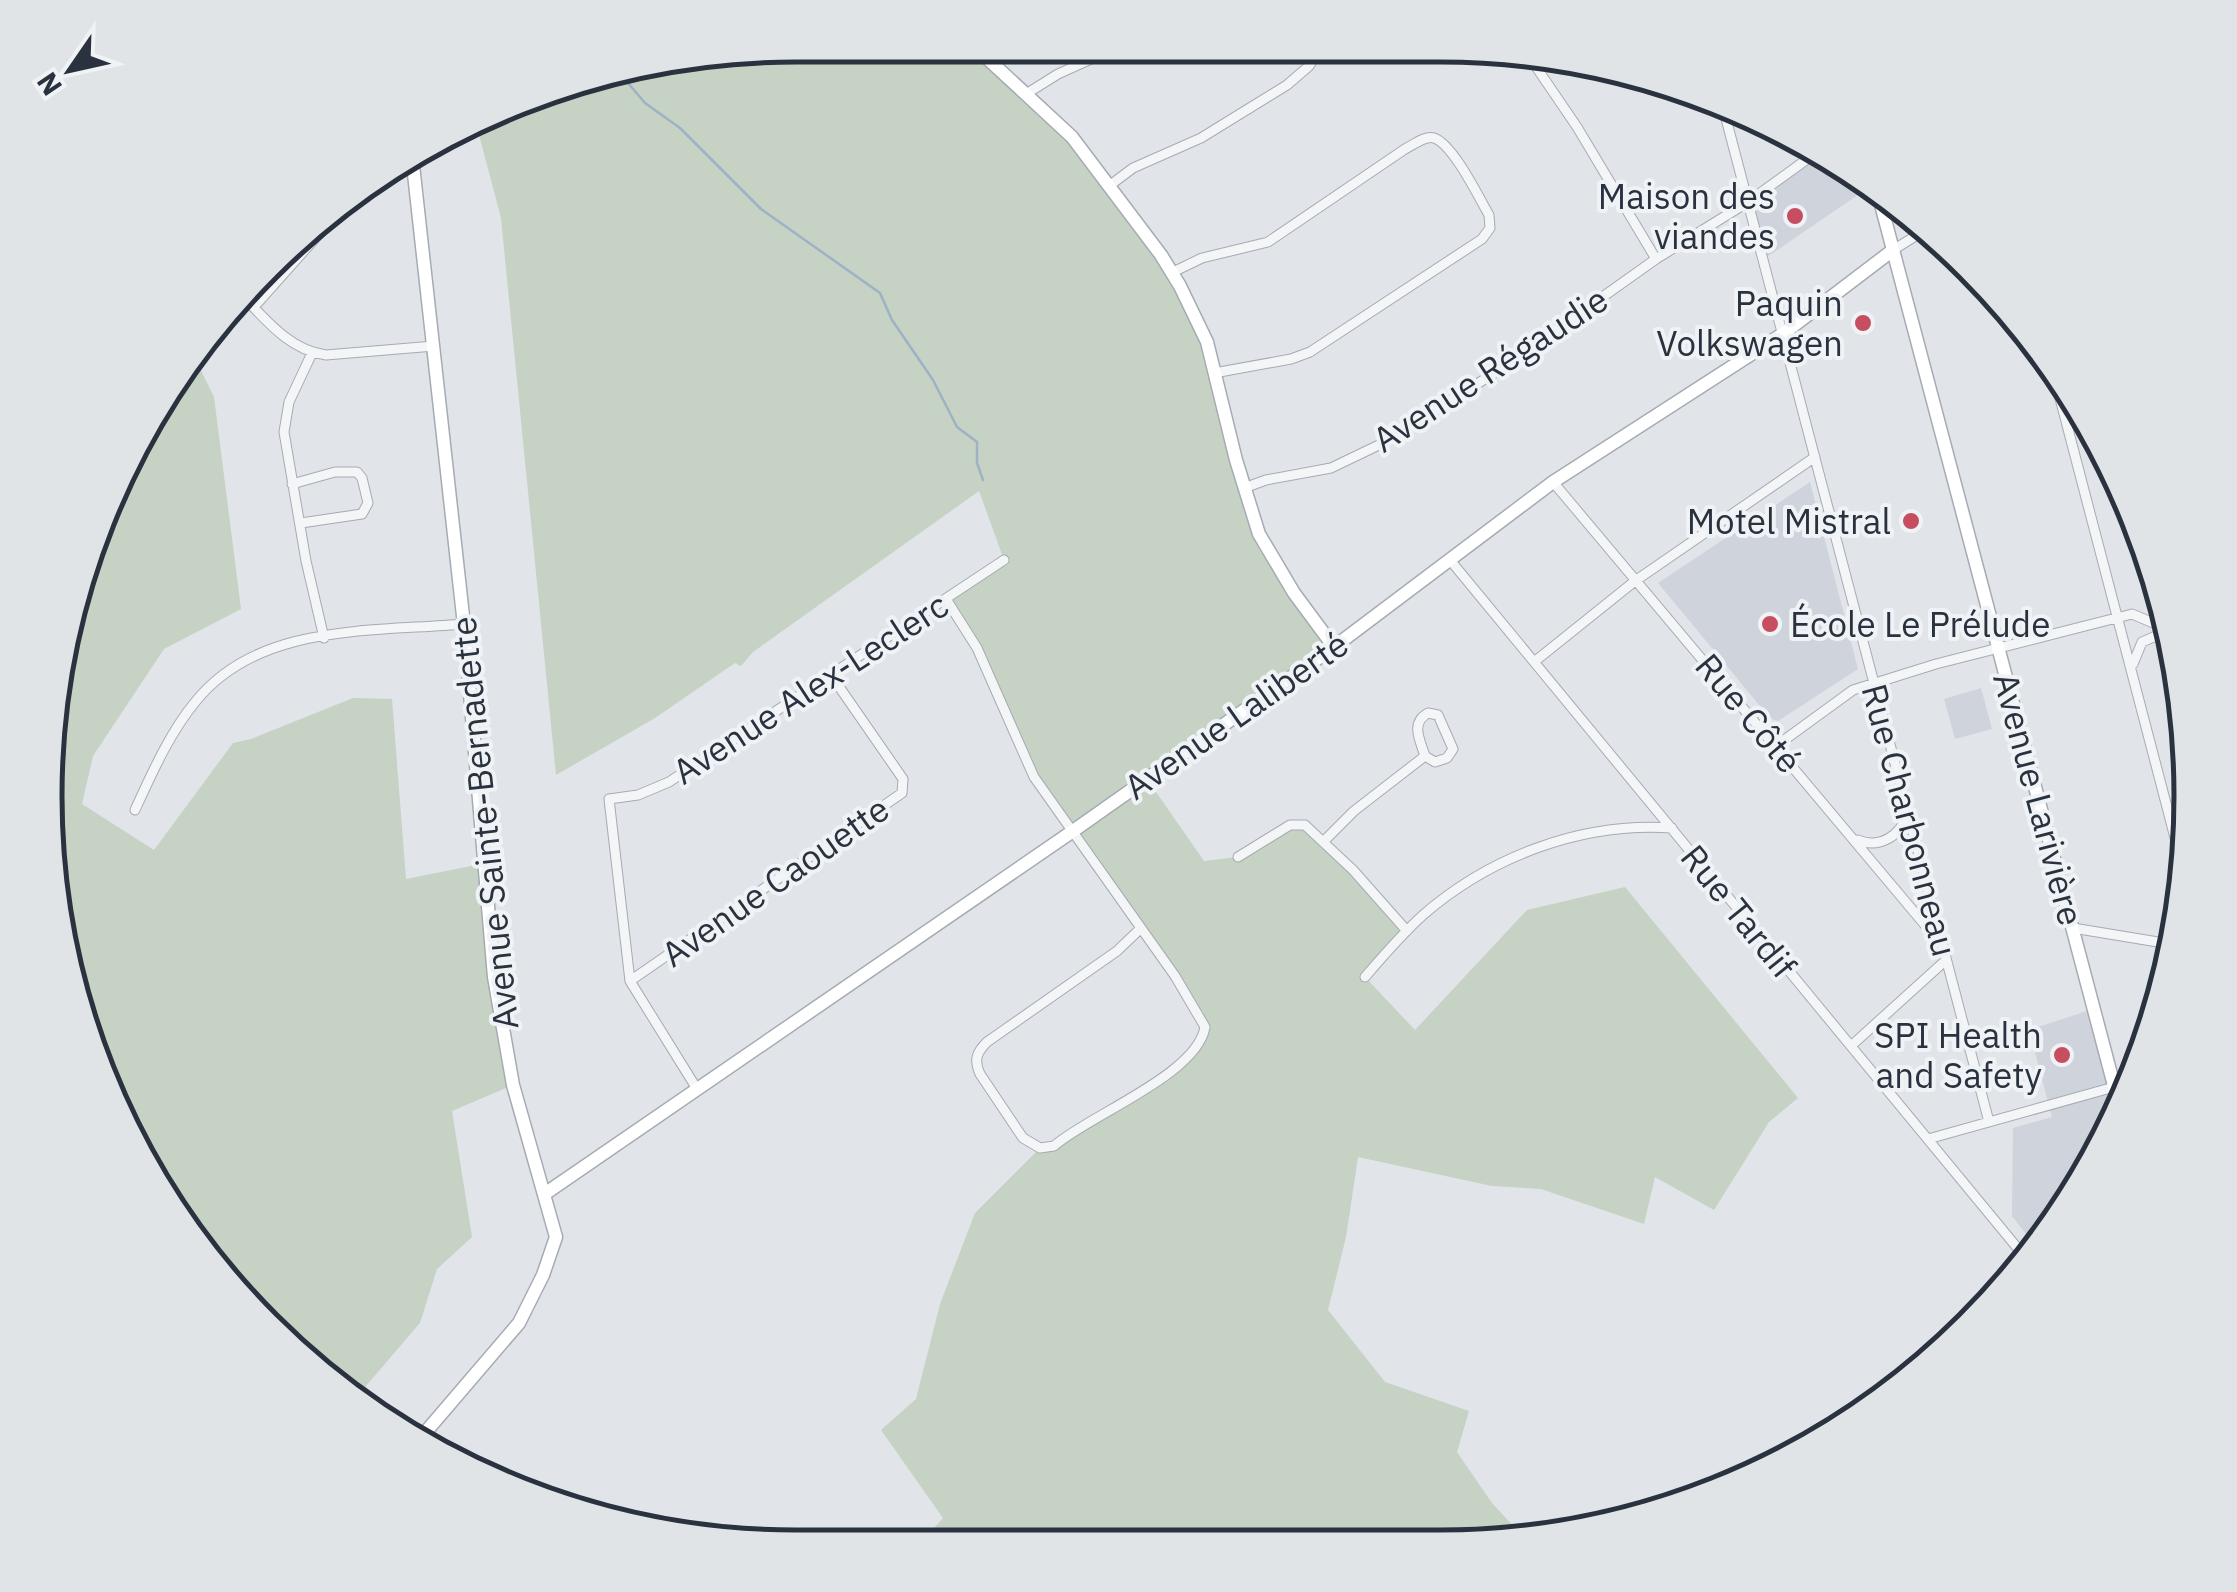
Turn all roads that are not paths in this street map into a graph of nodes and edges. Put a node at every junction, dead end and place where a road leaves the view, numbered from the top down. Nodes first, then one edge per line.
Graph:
1 (991, 62) edge
2 (1081, 62) edge
3 (1311, 62) edge
4 (1537, 69) edge
5 (1026, 94) junction
6 (1726, 120) edge
7 (1806, 160) edge
8 (414, 170) edge
9 (1110, 186) junction
10 (1748, 202) junction
11 (1883, 210) edge
12 (1915, 236) edge
13 (1893, 250) junction
14 (303, 253) edge
15 (1656, 259) junction
16 (1171, 273) junction
17 (251, 305) edge
18 (254, 308) junction
19 (1784, 333) junction
20 (434, 346) junction
21 (312, 353) junction
22 (1214, 372) junction
23 (2062, 406) edge
24 (1814, 456) junction
25 (1553, 482) junction
26 (292, 484) junction
27 (1244, 488) junction
28 (300, 523) junction
29 (1004, 560) dead end
30 (1450, 560) junction
31 (1635, 581) junction
32 (946, 599) junction
33 (2117, 618) junction
34 (464, 624) junction
35 (2154, 625) edge
36 (2156, 636) edge
37 (324, 638) junction
38 (1334, 646) junction
39 (2000, 647) junction
40 (1534, 662) junction
41 (2132, 672) junction
42 (832, 675) junction
43 (1874, 682) junction
44 (1776, 746) junction
45 (1424, 756) junction
46 (135, 810) dead end
47 (1907, 811) junction
48 (1672, 828) junction
49 (1073, 831) junction
50 (2173, 831) edge
51 (1851, 836) junction
52 (1323, 842) junction
53 (1238, 857) dead end
54 (2073, 928) junction
55 (1140, 929) junction
56 (1407, 930) junction
57 (2160, 940) edge
58 (1942, 946) junction
59 (1946, 960) junction
60 (1365, 977) dead end
61 (630, 980) junction
62 (1851, 1046) junction
63 (2114, 1087) joint
64 (697, 1089) junction
65 (1988, 1122) junction
66 (1928, 1139) junction
67 (546, 1193) junction
68 (2018, 1249) edge
69 (427, 1430) edge

1 - 5 street
2 - 5 street
3 - 9 street
4 - 15 street
5 - 9 street
6 - 10 street, Rue Charbonneau
7 - 10 street, Avenue Régaudie
8 - 20 street, Avenue Sainte-Bernadette
9 - 16 street
10 - 15 street, Avenue Régaudie
10 - 19 street, Rue Charbonneau
11 - 13 street, Avenue Larivière
12 - 13 street, Avenue Laliberté
13 - 19 street, Avenue Laliberté
13 - 39 street, Avenue Larivière
14 - 18 street
15 - 27 street, Avenue Régaudie
16 - 22 street
16 - 22 street
17 - 18 street
18 - 21 street
19 - 24 street, Rue Charbonneau
19 - 25 street, Avenue Laliberté
20 - 21 street
20 - 34 street, Avenue Sainte-Bernadette
21 - 26 street
22 - 27 street
23 - 33 street
24 - 31 street
24 - 43 street, Rue Charbonneau
25 - 30 street, Avenue Laliberté
25 - 31 street, Rue Côté
26 - 28 street
26 - 28 street
27 - 38 street
28 - 37 street
29 - 32 street, Avenue Alex-Leclerc
30 - 38 street, Avenue Laliberté
30 - 40 street, Rue Tardif
31 - 40 street
31 - 44 street, Rue Côté
32 - 42 street, Avenue Alex-Leclerc
32 - 49 street
33 - 35 street
33 - 39 street
33 - 41 street
34 - 37 street
34 - 67 street, Avenue Sainte-Bernadette
36 - 41 street
37 - 46 street
38 - 49 street, Avenue Laliberté
39 - 43 street
39 - 54 street, Avenue Larivière
40 - 48 street, Rue Tardif
41 - 50 street
42 - 61 street, Avenue Alex-Leclerc
42 - 61 street, Avenue Caouette
43 - 44 street
43 - 47 street, Rue Charbonneau
44 - 51 street, Rue Côté
45 - 45 street
45 - 52 street
47 - 51 street
47 - 58 street, Rue Charbonneau
48 - 56 street
48 - 62 street, Rue Tardif
49 - 55 street
49 - 64 street, Avenue Laliberté
51 - 58 street, Rue Côté
52 - 53 street
52 - 56 street
54 - 57 street
54 - 63 street, Avenue Larivière
55 - 55 street
56 - 60 street
58 - 59 street, Rue Charbonneau
59 - 62 street
59 - 65 street, Rue Charbonneau
61 - 64 street
62 - 66 street, Rue Tardif
63 - 65 street
64 - 67 street, Avenue Laliberté
65 - 66 street
66 - 68 street, Rue Tardif
67 - 69 street, Avenue Sainte-Bernadette

